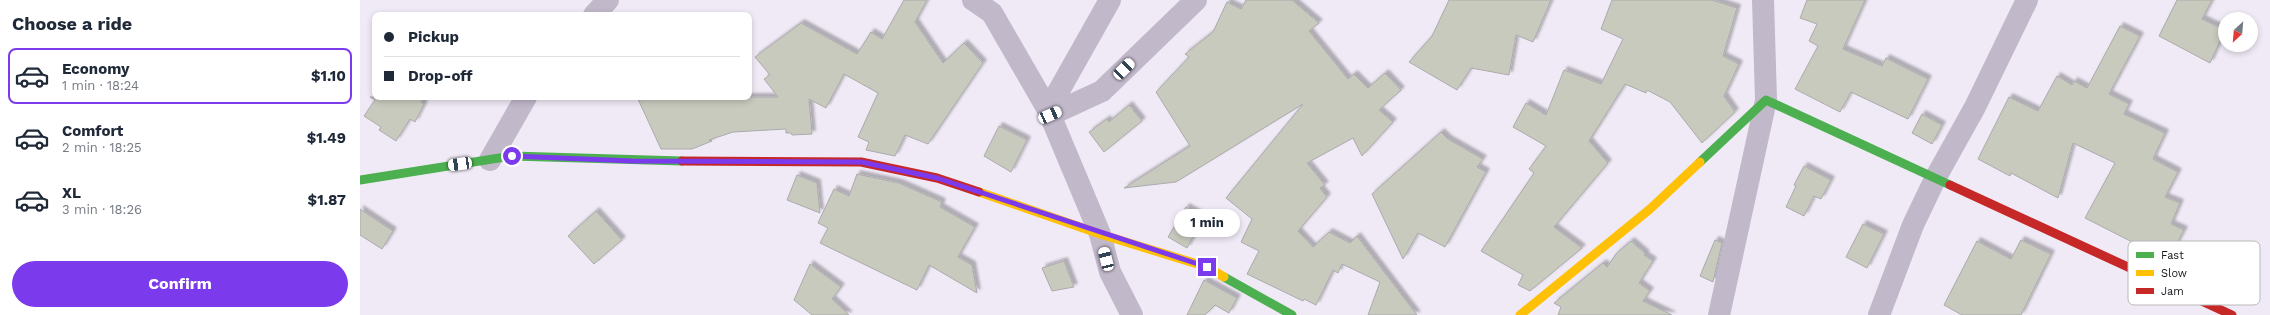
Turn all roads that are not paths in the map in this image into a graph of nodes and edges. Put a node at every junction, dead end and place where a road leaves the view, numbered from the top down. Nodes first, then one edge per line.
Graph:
1 (608, 0) edge
2 (973, 0) edge
3 (1110, 0) edge
4 (1196, 0) edge
5 (1763, 0) edge
6 (2027, 0) edge
7 (991, 6) edge
8 (597, 12) edge
9 (524, 100) edge
10 (1766, 100) junction
11 (1049, 112) junction
12 (490, 160) junction
13 (1936, 177) junction
14 (360, 180) edge
15 (1100, 234) junction
16 (2128, 267) edge
17 (2211, 305) edge
18 (1132, 315) edge
19 (1292, 315) edge
20 (1520, 315) edge
21 (1719, 315) edge
22 (1879, 315) edge
23 (2232, 315) edge

1 - 8 street
2 - 7 street
3 - 11 street
4 - 11 street
5 - 10 street
6 - 13 street
7 - 11 street
9 - 12 street
10 - 13 street
10 - 20 street
10 - 21 street
11 - 15 street
12 - 14 street
12 - 15 street
13 - 16 street
13 - 22 street
15 - 18 street
15 - 19 street
17 - 23 street

